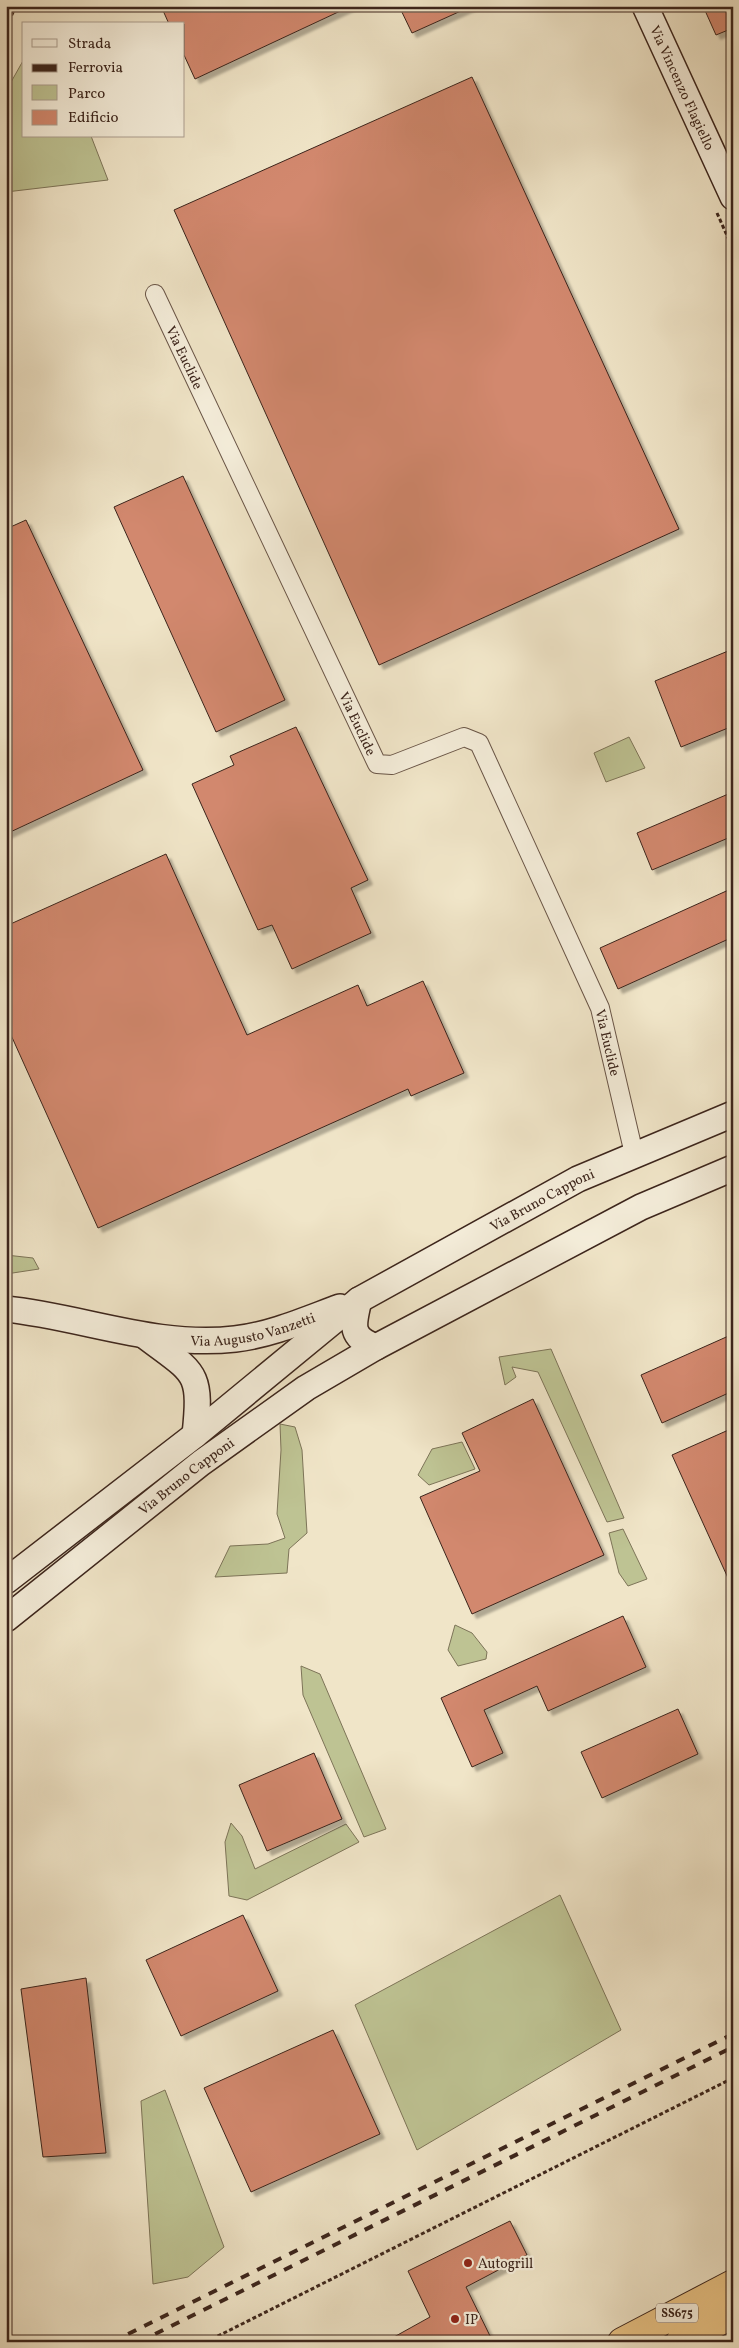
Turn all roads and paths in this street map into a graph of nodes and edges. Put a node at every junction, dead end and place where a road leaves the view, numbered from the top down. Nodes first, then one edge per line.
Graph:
1 (16, 6) edge
2 (645, 6) edge
3 (6, 27) edge
4 (733, 197) edge
5 (155, 294) dead end
6 (733, 1114) edge
7 (634, 1154) junction
8 (733, 1168) edge
9 (359, 1300) junction
10 (6, 1308) edge
11 (145, 1336) junction
12 (376, 1347) junction
13 (195, 1435) junction
14 (6, 1581) edge
15 (6, 1619) edge
16 (733, 2078) edge
17 (733, 2284) edge
18 (733, 2314) edge
19 (206, 2342) edge
20 (622, 2342) edge
21 (680, 2342) edge

1 - 3 path
2 - 4 main road, Via Vincenzo Flagiello
5 - 7 street, Via Euclide
6 - 7 main road, Via Bruno Capponi
7 - 9 main road, Via Bruno Capponi
8 - 12 main road, Via Bruno Capponi
9 - 11 main road, Via Augusto Vanzetti
9 - 12 main road
9 - 13 main road, Via Bruno Capponi
10 - 11 main road, Via Augusto Vanzetti
11 - 13 main road, Via Augusto Vanzetti
12 - 15 main road, Via Bruno Capponi
13 - 14 main road, Via Bruno Capponi
16 - 19 path
17 - 20 highway, SS675
18 - 21 highway, SS675

